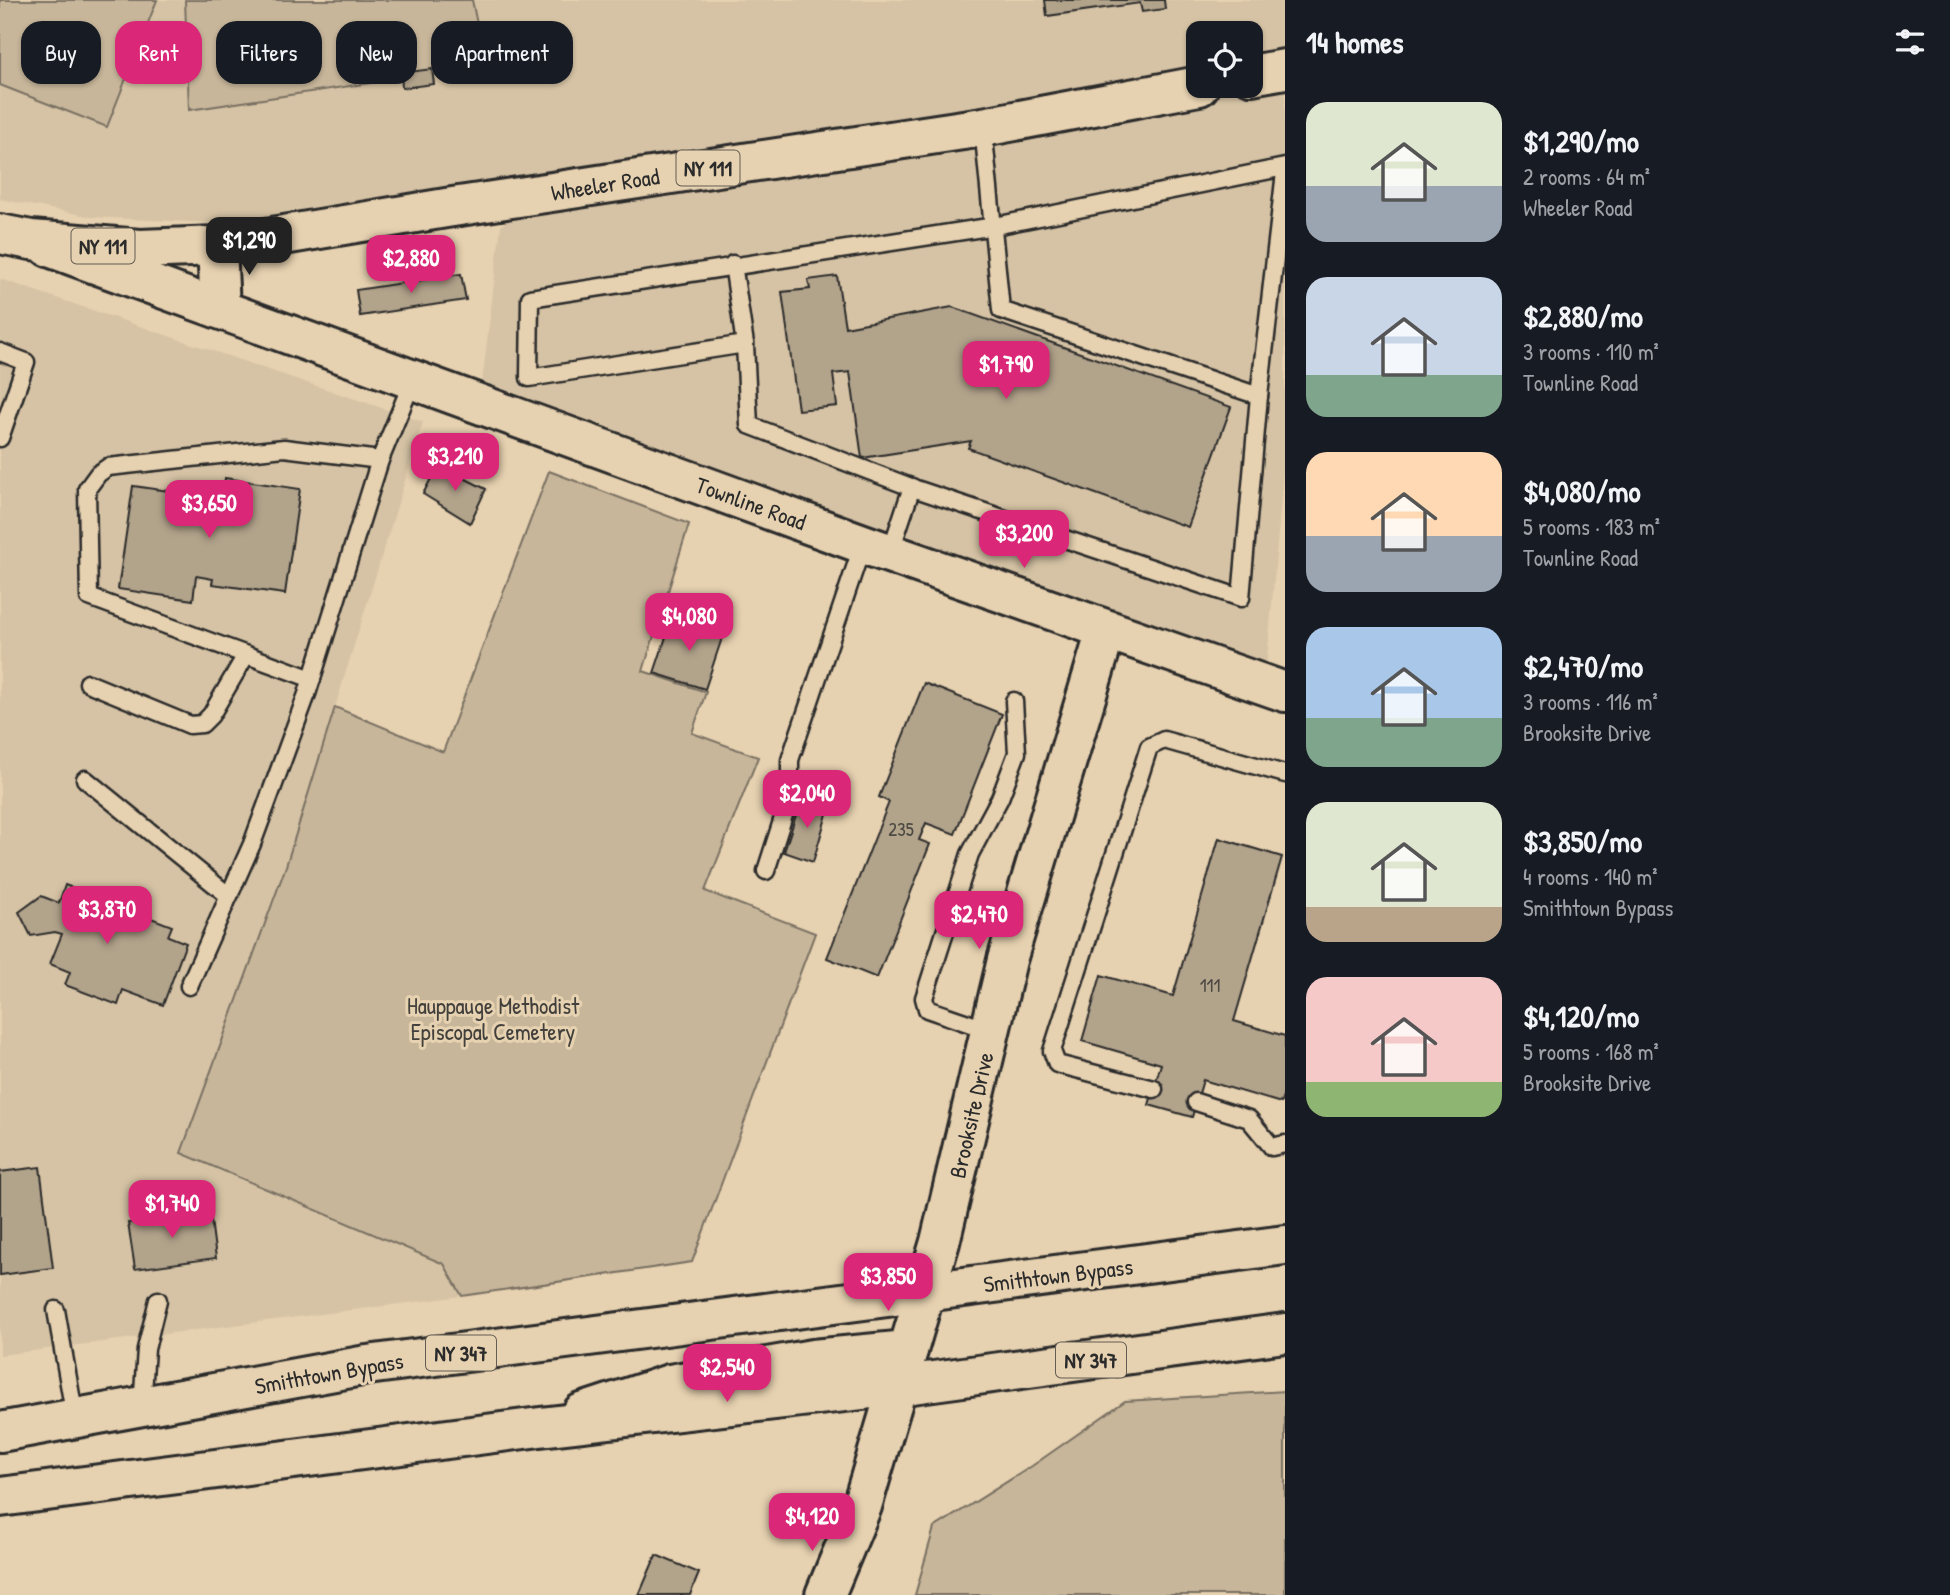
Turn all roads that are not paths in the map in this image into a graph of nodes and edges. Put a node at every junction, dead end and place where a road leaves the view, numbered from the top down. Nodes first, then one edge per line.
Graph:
1 (1285, 69) edge
2 (1263, 73) edge
3 (1186, 88) edge
4 (983, 127) junction
5 (1285, 170) edge
6 (995, 226) junction
7 (15, 237) edge
8 (218, 246) junction
9 (176, 249) junction
10 (733, 264) junction
11 (219, 309) junction
12 (745, 344) junction
13 (0, 352) edge
14 (413, 380) junction
15 (1259, 396) junction
16 (0, 438) edge
17 (380, 460) junction
18 (912, 487) junction
19 (877, 549) junction
20 (1106, 631) junction
21 (246, 655) junction
22 (312, 679) junction
23 (88, 683) dead end
24 (1285, 692) edge
25 (1014, 701) dead end
26 (1285, 774) edge
27 (86, 779) dead end
28 (766, 871) dead end
29 (229, 896) junction
30 (189, 986) dead end
31 (991, 1031) junction
32 (1154, 1089) dead end
33 (1196, 1102) dead end
34 (1279, 1145) edge
35 (1285, 1245) edge
36 (925, 1292) junction
37 (158, 1300) dead end
38 (56, 1310) dead end
39 (1285, 1333) edge
40 (908, 1350) junction
41 (897, 1386) junction
42 (142, 1407) junction
43 (76, 1420) junction
44 (540, 1427) junction
45 (0, 1432) edge
46 (0, 1497) edge
47 (825, 1595) edge

1 - 2 main road
3 - 4 main road, Wheeler Road / NY 111
4 - 6 lane
4 - 8 main road, Wheeler Road / NY 111
5 - 6 lane
5 - 15 lane
6 - 10 lane
6 - 15 lane
7 - 9 main road, Townline Road / NY 111
7 - 11 main road, Townline Road
8 - 9 main road, Wheeler Road / NY 111
8 - 11 main road
9 - 11 main road, Townline Road
10 - 12 lane
10 - 12 lane
11 - 14 main road, Townline Road
12 - 18 lane
13 - 16 lane
14 - 17 lane
14 - 19 main road, Townline Road
15 - 18 lane
17 - 21 lane
17 - 22 lane
18 - 19 lane
19 - 20 main road, Townline Road
19 - 28 lane
20 - 24 main road, Townline Road
20 - 31 main road, Brooksite Drive
21 - 22 lane
21 - 23 lane
22 - 29 lane
25 - 31 lane
26 - 32 lane
27 - 29 lane
29 - 30 lane
31 - 36 main road, Brooksite Drive
33 - 34 lane
35 - 36 main road, Smithtown Bypass / NY 347
36 - 40 main road, Brooksite Drive
36 - 42 main road, Smithtown Bypass / NY 347
37 - 42 lane
38 - 43 lane
39 - 41 main road, NY 347
40 - 41 main road, Brooksite Drive
40 - 44 main road
41 - 44 main road, NY 347
41 - 47 main road, Brooksite Drive
42 - 43 main road, Smithtown Bypass / NY 347
43 - 45 main road, Smithtown Bypass / NY 347
44 - 46 main road, NY 347

